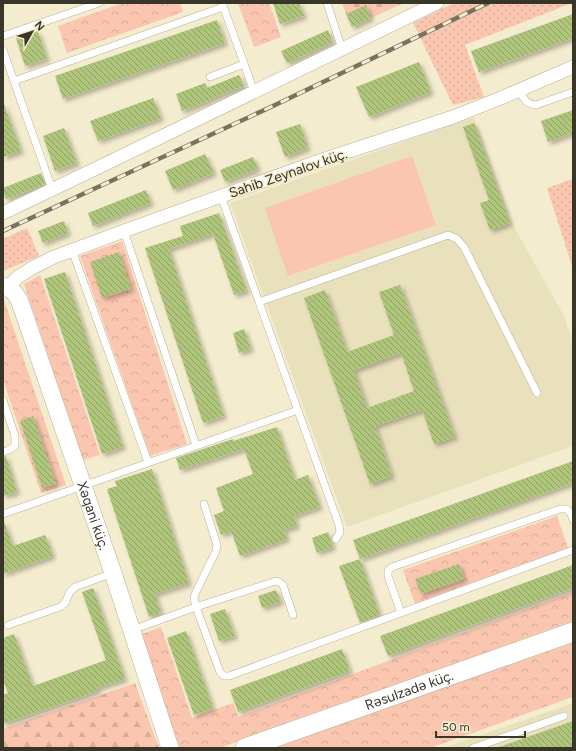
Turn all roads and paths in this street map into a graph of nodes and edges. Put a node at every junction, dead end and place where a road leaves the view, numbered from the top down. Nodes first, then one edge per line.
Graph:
1 (99, 3) edge
2 (327, 3) edge
3 (437, 3) edge
4 (222, 5) edge
5 (3, 36) edge
6 (342, 49) junction
7 (3, 50) edge
8 (244, 64) junction
9 (573, 67) edge
10 (210, 77) dead end
11 (14, 81) junction
12 (519, 91) junction
13 (254, 92) junction
14 (573, 92) edge
15 (52, 189) junction
16 (221, 196) junction
17 (3, 212) edge
18 (124, 231) junction
19 (72, 250) junction
20 (6, 287) edge
21 (259, 302) junction
22 (537, 393) dead end
23 (3, 400) edge
24 (298, 410) junction
25 (196, 445) junction
26 (3, 452) edge
27 (148, 462) junction
28 (82, 486) junction
29 (204, 504) dead end
30 (3, 514) edge
31 (573, 520) edge
32 (336, 539) dead end
33 (573, 550) edge
34 (113, 573) junction
35 (196, 607) junction
36 (401, 613) junction
37 (293, 615) dead end
38 (8, 625) dead end
39 (132, 630) junction
40 (573, 632) edge
41 (564, 716) dead end
42 (170, 748) edge
43 (246, 748) edge
44 (473, 748) edge

1 - 5 lane
2 - 6 lane
3 - 6 street
4 - 8 lane
4 - 11 lane
6 - 13 street
7 - 11 lane
8 - 10 lane
8 - 13 lane
9 - 12 street, Sahib Zeynalov küç.
11 - 15 lane
12 - 14 lane
12 - 16 street, Sahib Zeynalov küç.
13 - 15 street
15 - 17 street
16 - 18 street, Sahib Zeynalov küç.
16 - 21 lane
18 - 19 street, Sahib Zeynalov küç.
18 - 25 lane
19 - 20 street, Sahib Zeynalov küç.
19 - 27 lane
20 - 28 street, Xəqani küç.
21 - 22 lane
21 - 24 lane
23 - 26 lane
24 - 25 lane
24 - 32 lane
25 - 27 lane
27 - 28 lane
28 - 30 lane
28 - 34 street, Xəqani küç.
29 - 35 lane
31 - 36 lane
33 - 36 lane
34 - 38 lane
34 - 39 street, Xəqani küç.
35 - 36 lane
35 - 37 lane
35 - 39 lane
39 - 42 street, Xəqani küç.
40 - 43 main road, Rəsulzadə küç.
41 - 44 lane

